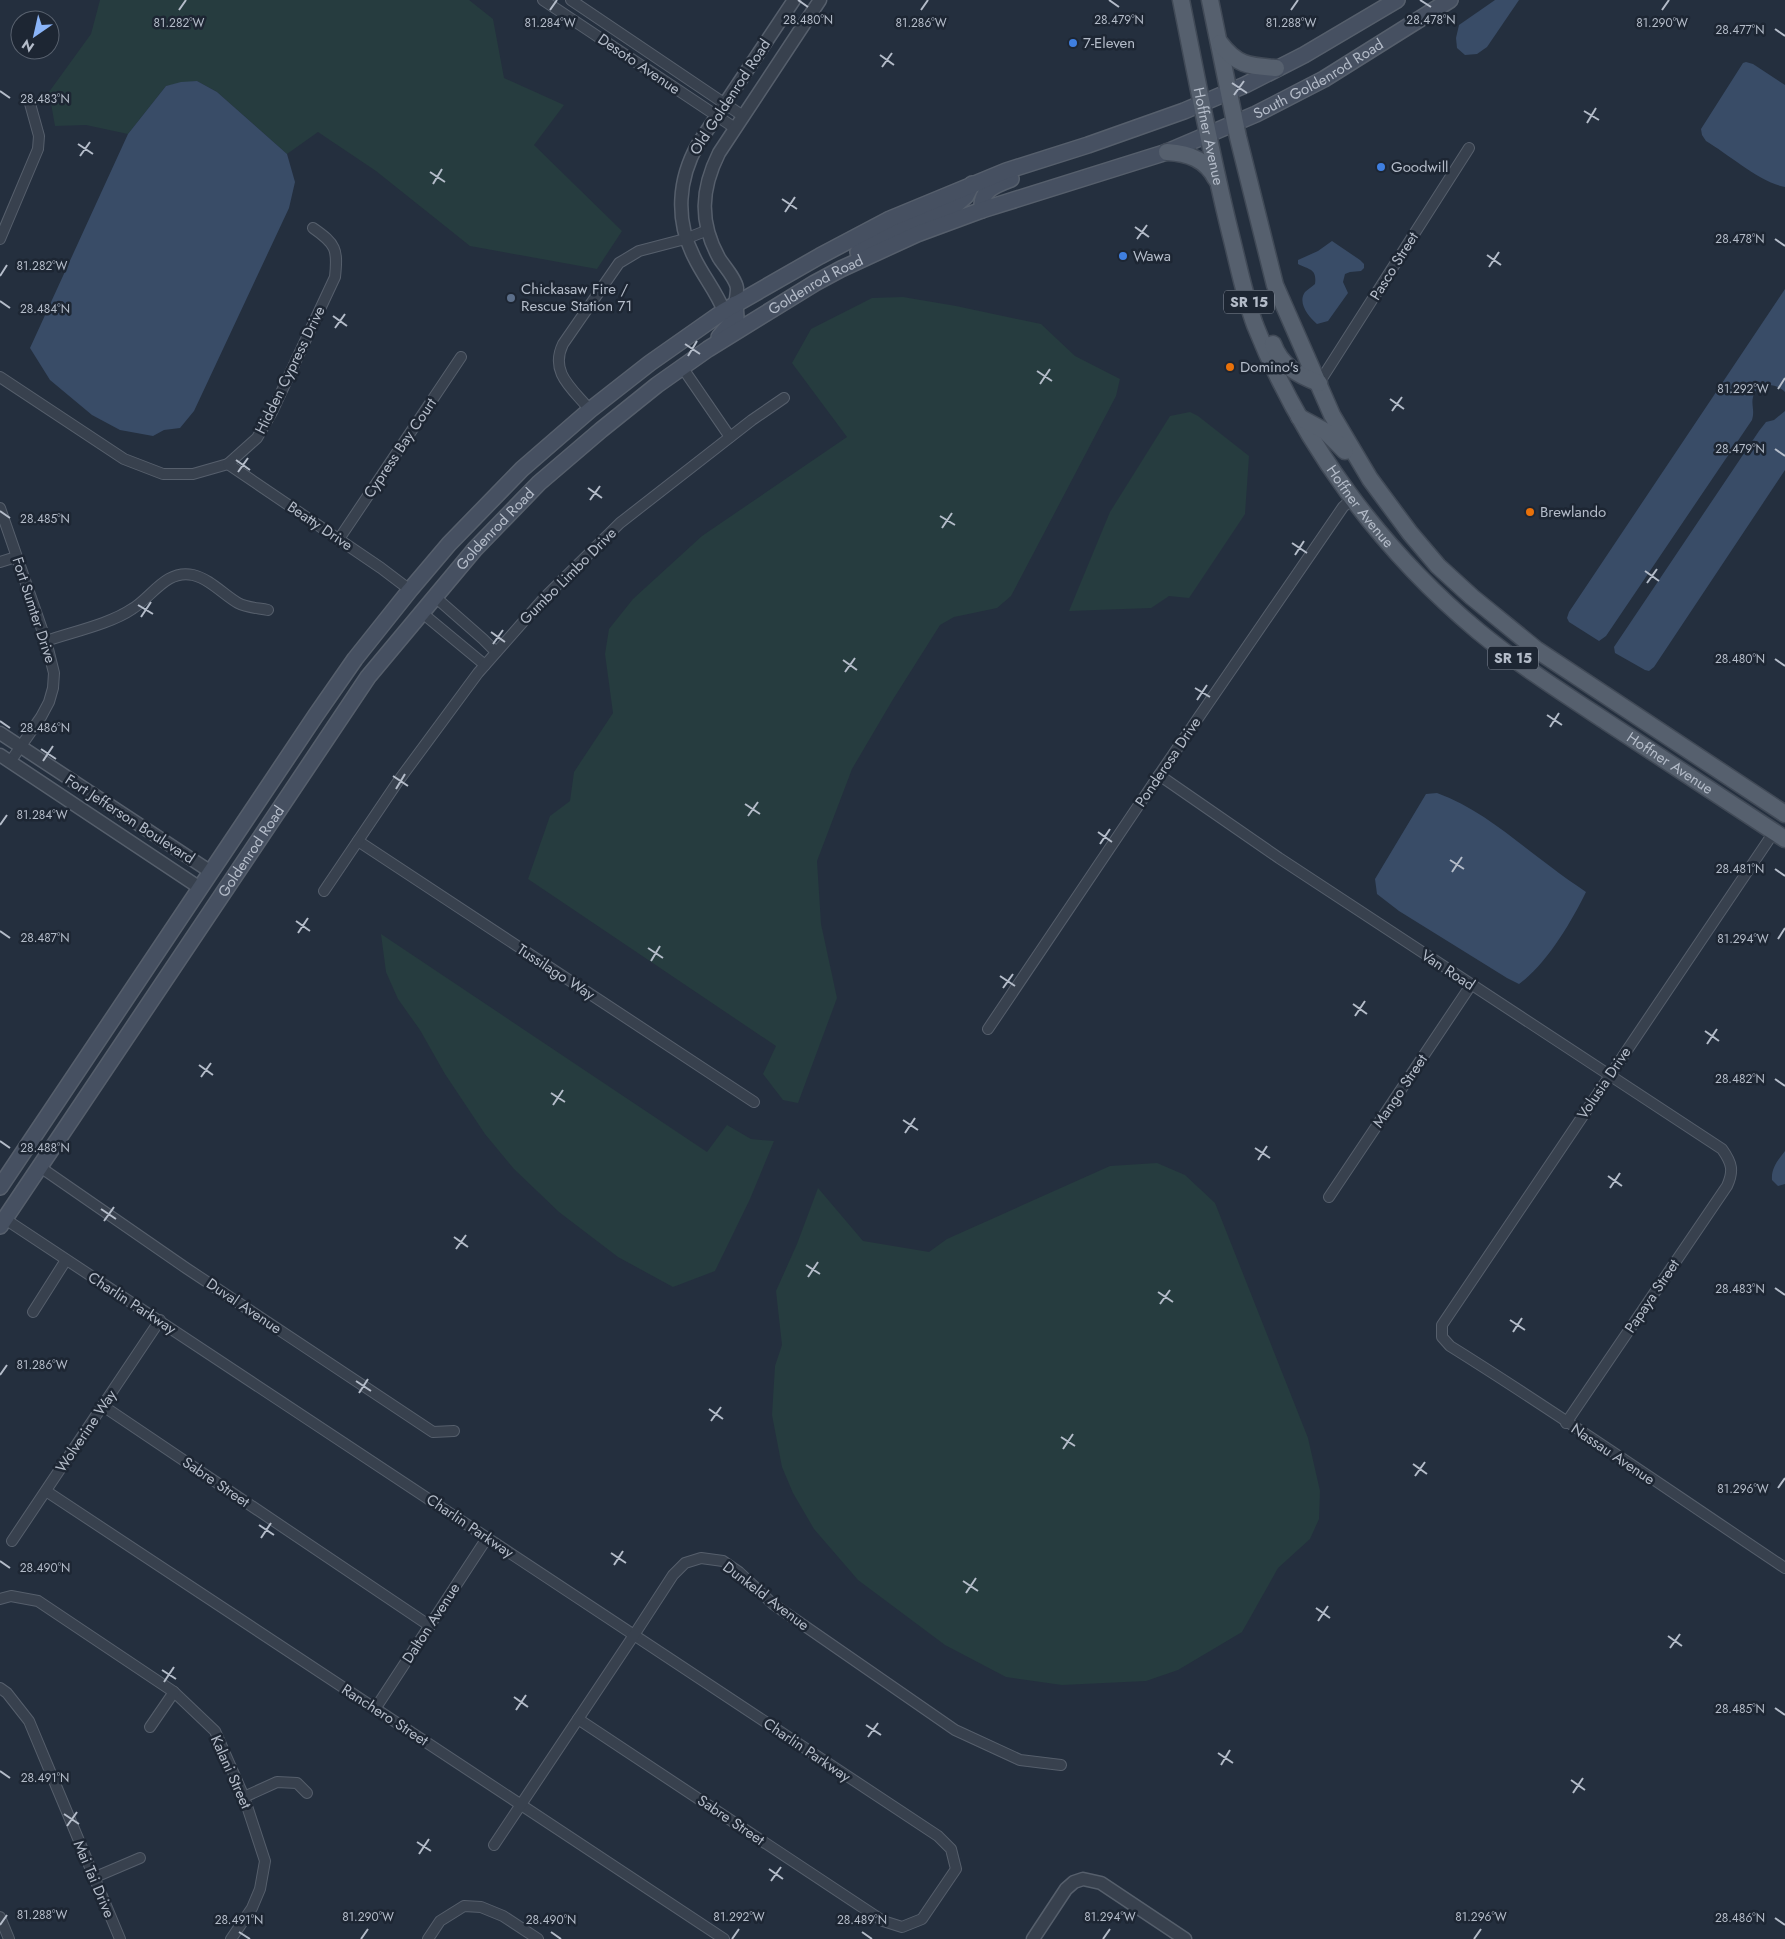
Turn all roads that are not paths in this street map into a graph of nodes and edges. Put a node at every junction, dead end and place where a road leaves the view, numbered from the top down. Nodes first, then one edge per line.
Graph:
1 (543, 0) edge
2 (571, 0) edge
3 (794, 0) edge
4 (820, 0) edge
5 (1181, 0) edge
6 (1210, 0) edge
7 (1397, 0) edge
8 (1450, 0) edge
9 (1219, 42) junction
10 (1276, 68) junction
11 (1229, 91) junction
12 (29, 100) dead end
13 (1202, 103) junction
14 (725, 104) junction
15 (716, 116) junction
16 (743, 116) junction
17 (1236, 123) junction
18 (735, 128) junction
19 (1209, 134) junction
20 (1088, 145) junction
21 (1469, 148) dead end
22 (1167, 152) junction
23 (1219, 183) junction
24 (972, 184) junction
25 (982, 210) junction
26 (314, 228) dead end
27 (708, 230) junction
28 (0, 239) edge
29 (685, 239) junction
30 (841, 269) junction
31 (1241, 276) junction
32 (729, 307) junction
33 (708, 349) junction
34 (461, 357) dead end
35 (682, 367) junction
36 (0, 377) edge
37 (1318, 383) junction
38 (784, 398) dead end
39 (590, 410) junction
40 (1297, 416) junction
41 (730, 437) junction
42 (228, 464) junction
43 (1353, 498) junction
44 (0, 508) edge
45 (1396, 517) junction
46 (339, 540) junction
47 (16, 557) junction
48 (0, 562) edge
49 (410, 590) junction
50 (434, 596) junction
51 (268, 610) dead end
52 (421, 612) junction
53 (471, 629) junction
54 (46, 641) junction
55 (459, 642) junction
56 (496, 652) junction
57 (485, 665) junction
58 (316, 715) junction
59 (0, 733) edge
60 (21, 747) junction
61 (1648, 749) junction
62 (5, 759) edge
63 (1159, 774) junction
64 (1765, 801) junction
65 (1785, 814) edge
66 (1781, 833) edge
67 (358, 841) junction
68 (211, 872) junction
69 (200, 888) junction
70 (324, 891) dead end
71 (224, 892) junction
72 (198, 931) junction
73 (1471, 985) junction
74 (988, 1029) dead end
75 (1609, 1076) junction
76 (754, 1102) dead end
77 (40, 1167) junction
78 (1733, 1168) joint
79 (0, 1187) edge
80 (1329, 1197) dead end
81 (2, 1221) edge
82 (66, 1260) junction
83 (32, 1312) dead end
84 (160, 1320) junction
85 (1442, 1337) joint
86 (103, 1406) junction
87 (1566, 1423) junction
88 (454, 1431) dead end
89 (46, 1491) junction
90 (487, 1538) junction
91 (12, 1541) dead end
92 (1785, 1568) edge
93 (0, 1599) edge
94 (430, 1626) junction
95 (634, 1635) junction
96 (0, 1688) edge
97 (174, 1692) junction
98 (375, 1709) junction
99 (578, 1719) junction
100 (150, 1727) dead end
101 (1061, 1765) dead end
102 (307, 1793) dead end
103 (244, 1796) junction
104 (521, 1805) junction
105 (494, 1845) dead end
106 (140, 1858) dead end
107 (93, 1878) junction
108 (0, 1917) edge
109 (883, 1921) joint
110 (9, 1939) edge
111 (120, 1939) edge
112 (231, 1939) edge
113 (428, 1939) edge
114 (538, 1939) edge
115 (724, 1939) edge
116 (1033, 1939) edge
117 (1185, 1939) edge

1 - 15 street, Desoto Avenue
2 - 14 street, Desoto Avenue
3 - 14 street, Old Goldenrod Road
4 - 16 street, Old Goldenrod Road
5 - 13 main road, Hoffner Avenue / SR 15
6 - 9 main road, Hoffner Avenue / SR 15
7 - 10 main road, South Goldenrod Road
8 - 17 main road, South Goldenrod Road
9 - 10 main road
9 - 11 main road, Hoffner Avenue / SR 15
10 - 11 main road, South Goldenrod Road
11 - 13 main road, Goldenrod Road
11 - 17 main road, Hoffner Avenue / SR 15
12 - 28 street
13 - 19 main road, Hoffner Avenue / SR 15
13 - 20 main road, Goldenrod Road
14 - 15 street, Old Goldenrod Road
14 - 16 street, Desoto Avenue
15 - 18 street, Desoto Avenue
15 - 29 street, Old Goldenrod Road
16 - 18 street, Old Goldenrod Road
17 - 19 main road, Goldenrod Road
17 - 37 main road, Hoffner Avenue / SR 15
18 - 27 street, Old Goldenrod Road
19 - 22 main road, Goldenrod Road
19 - 23 main road, Hoffner Avenue / SR 15
20 - 24 main road, Goldenrod Road
20 - 25 main road
21 - 37 street, Pasco Street
22 - 23 main road
22 - 25 main road, Goldenrod Road
23 - 31 main road, Hoffner Avenue / SR 15
24 - 30 main road
24 - 32 main road, Goldenrod Road
25 - 30 main road, Goldenrod Road
26 - 42 street, Hidden Cypress Drive
27 - 29 street
27 - 32 street, Old Goldenrod Road
29 - 32 street, Old Goldenrod Road
29 - 39 street
30 - 33 main road, Goldenrod Road
31 - 37 main road
31 - 40 main road, Hoffner Avenue / SR 15
32 - 33 main road
32 - 39 main road, Goldenrod Road
33 - 35 main road, Goldenrod Road
34 - 46 street, Cypress Bay Court
35 - 41 street
35 - 50 main road, Goldenrod Road
36 - 42 street, Hidden Cypress Drive
37 - 45 main road, Hoffner Avenue / SR 15
38 - 41 street, Gumbo Limbo Drive
39 - 49 main road, Goldenrod Road
40 - 43 main road, Hoffner Avenue / SR 15
40 - 45 main road
41 - 56 street, Gumbo Limbo Drive
42 - 46 street, Beatty Drive
43 - 61 main road, Hoffner Avenue / SR 15
43 - 63 street, Ponderosa Drive
44 - 47 street, Fort Sumter Drive
45 - 64 main road, Hoffner Avenue / SR 15
46 - 49 street, Beatty Drive
47 - 48 street
47 - 54 street, Fort Sumter Drive
49 - 58 main road, Goldenrod Road
50 - 52 main road, Goldenrod Road
50 - 53 street
51 - 54 street
52 - 55 street
52 - 71 main road, Goldenrod Road
53 - 55 street
53 - 56 street
54 - 60 street, Fort Sumter Drive
55 - 57 street
56 - 57 street, Gumbo Limbo Drive
57 - 67 street, Gumbo Limbo Drive
58 - 68 main road, Goldenrod Road
58 - 71 main road
59 - 60 street, Fort Jefferson Boulevard
60 - 62 street, Fort Sumter Drive
60 - 68 street, Fort Jefferson Boulevard
61 - 64 main road
61 - 66 main road, Hoffner Avenue / SR 15
62 - 69 street, Fort Jefferson Boulevard
63 - 73 street, Van Road
63 - 74 street, Ponderosa Drive
64 - 65 main road, Hoffner Avenue / SR 15
66 - 75 street, Volusia Drive
67 - 70 street, Gumbo Limbo Drive
67 - 76 street, Tussilago Way
68 - 69 main road, Goldenrod Road
68 - 72 main road
69 - 79 main road, Goldenrod Road
71 - 72 main road, Goldenrod Road
72 - 77 main road, Goldenrod Road
73 - 75 street, Van Road
73 - 80 street, Mango Street
75 - 78 street, Van Road
75 - 85 street, Volusia Drive
77 - 81 main road, Goldenrod Road
77 - 88 street, Duval Avenue
78 - 87 street, Papaya Street
81 - 82 street, Charlin Parkway
82 - 83 street
82 - 84 street, Charlin Parkway
84 - 86 street, Wolverine Way
84 - 90 street, Charlin Parkway
85 - 87 street, Nassau Avenue
86 - 89 street, Wolverine Way
86 - 94 street, Sabre Street
87 - 92 street, Nassau Avenue
89 - 91 street, Wolverine Way
89 - 98 street, Ranchero Street
90 - 94 street, Dalton Avenue
90 - 95 street, Charlin Parkway
93 - 97 street, Kalani Street
94 - 98 street, Dalton Avenue
95 - 99 street, Dunkeld Avenue
95 - 101 street, Dunkeld Avenue
95 - 109 street, Charlin Parkway
96 - 107 street, Mai Tai Drive
97 - 100 street
97 - 103 street, Kalani Street
98 - 104 street, Ranchero Street
99 - 104 street, Dunkeld Avenue
99 - 109 street, Sabre Street
102 - 103 street
103 - 112 street, Kalani Street
104 - 105 street, Dunkeld Avenue
104 - 115 street, Ranchero Street
106 - 107 street
107 - 111 street, Mai Tai Drive
108 - 110 street
113 - 114 street
116 - 117 street

